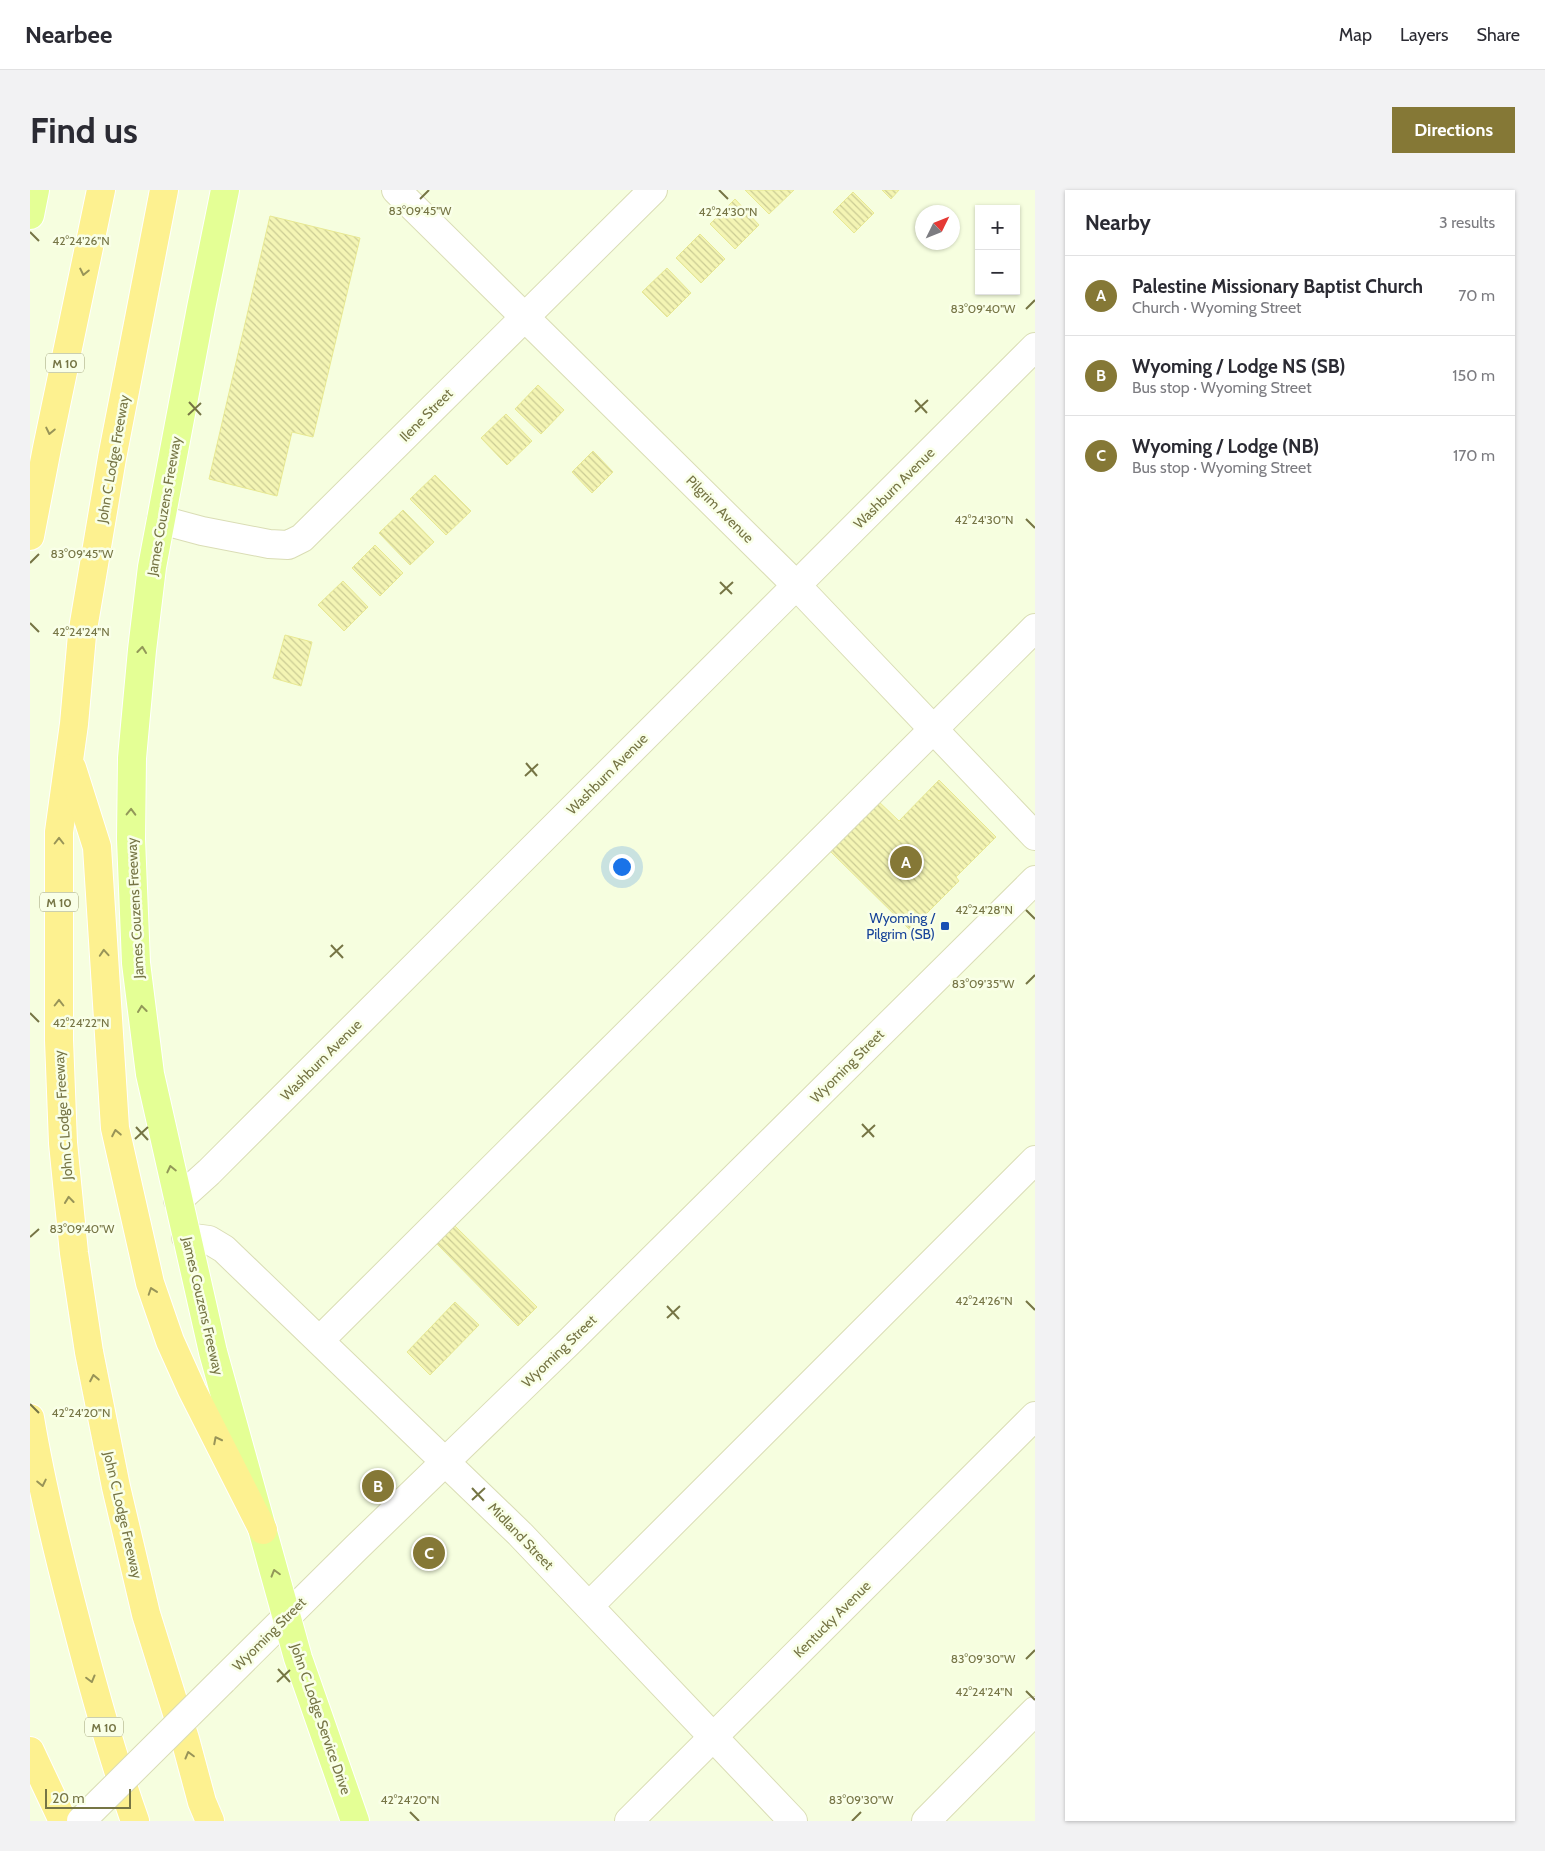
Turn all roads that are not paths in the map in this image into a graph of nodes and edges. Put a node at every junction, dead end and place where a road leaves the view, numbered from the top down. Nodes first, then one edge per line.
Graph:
1 (35, 190) edge
2 (101, 190) edge
3 (164, 190) edge
4 (225, 190) edge
5 (396, 190) edge
6 (653, 190) edge
7 (30, 215) edge
8 (525, 317) junction
9 (1035, 347) edge
10 (161, 520) junction
11 (30, 536) edge
12 (796, 585) junction
13 (1035, 628) edge
14 (933, 729) junction
15 (69, 760) junction
16 (1035, 836) edge
17 (1035, 880) edge
18 (1035, 1160) edge
19 (178, 1200) junction
20 (186, 1237) junction
21 (320, 1340) junction
22 (1035, 1416) edge
23 (30, 1418) edge
24 (446, 1461) junction
25 (263, 1530) junction
26 (589, 1606) junction
27 (288, 1617) junction
28 (1035, 1711) edge
29 (713, 1737) junction
30 (30, 1751) edge
31 (63, 1821) edge
32 (81, 1821) edge
33 (135, 1821) edge
34 (210, 1821) edge
35 (355, 1821) edge
36 (629, 1821) edge
37 (793, 1821) edge
38 (926, 1821) edge

1 - 7 main road
2 -> 11 highway, M 10
3 - 15 highway, John C Lodge Freeway / M 10
4 - 10 main road, James Couzens Freeway
5 - 8 street, Pilgrim Avenue
6 - 8 street, Ilene Street
8 - 10 street, Ilene Street
8 - 12 street, Pilgrim Avenue
9 - 12 street, Washburn Avenue
19 -> 10 main road, James Couzens Freeway
12 - 14 street, Pilgrim Avenue
12 - 19 street, Washburn Avenue
13 - 14 street
14 - 16 street, Pilgrim Avenue
14 - 21 street
25 -> 15 highway
34 -> 15 highway, John C Lodge Freeway / M 10
17 - 24 street, Wyoming Street
18 - 26 street
19 - 20 main road, James Couzens Freeway
20 - 21 street, Midland Street
20 - 25 main road, James Couzens Freeway
21 - 24 street, Midland Street
22 - 29 street, Kentucky Avenue
23 -> 33 highway, M 10
24 - 26 street, Midland Street
24 - 27 street, Wyoming Street
27 -> 25 main road, James Couzens Freeway
26 - 29 street, Midland Street
27 - 32 street, Wyoming Street, bridge
27 - 35 main road, John C Lodge Service Drive
28 - 38 street
29 - 36 street, Kentucky Avenue
29 - 37 street, Midland Street
30 - 31 highway

